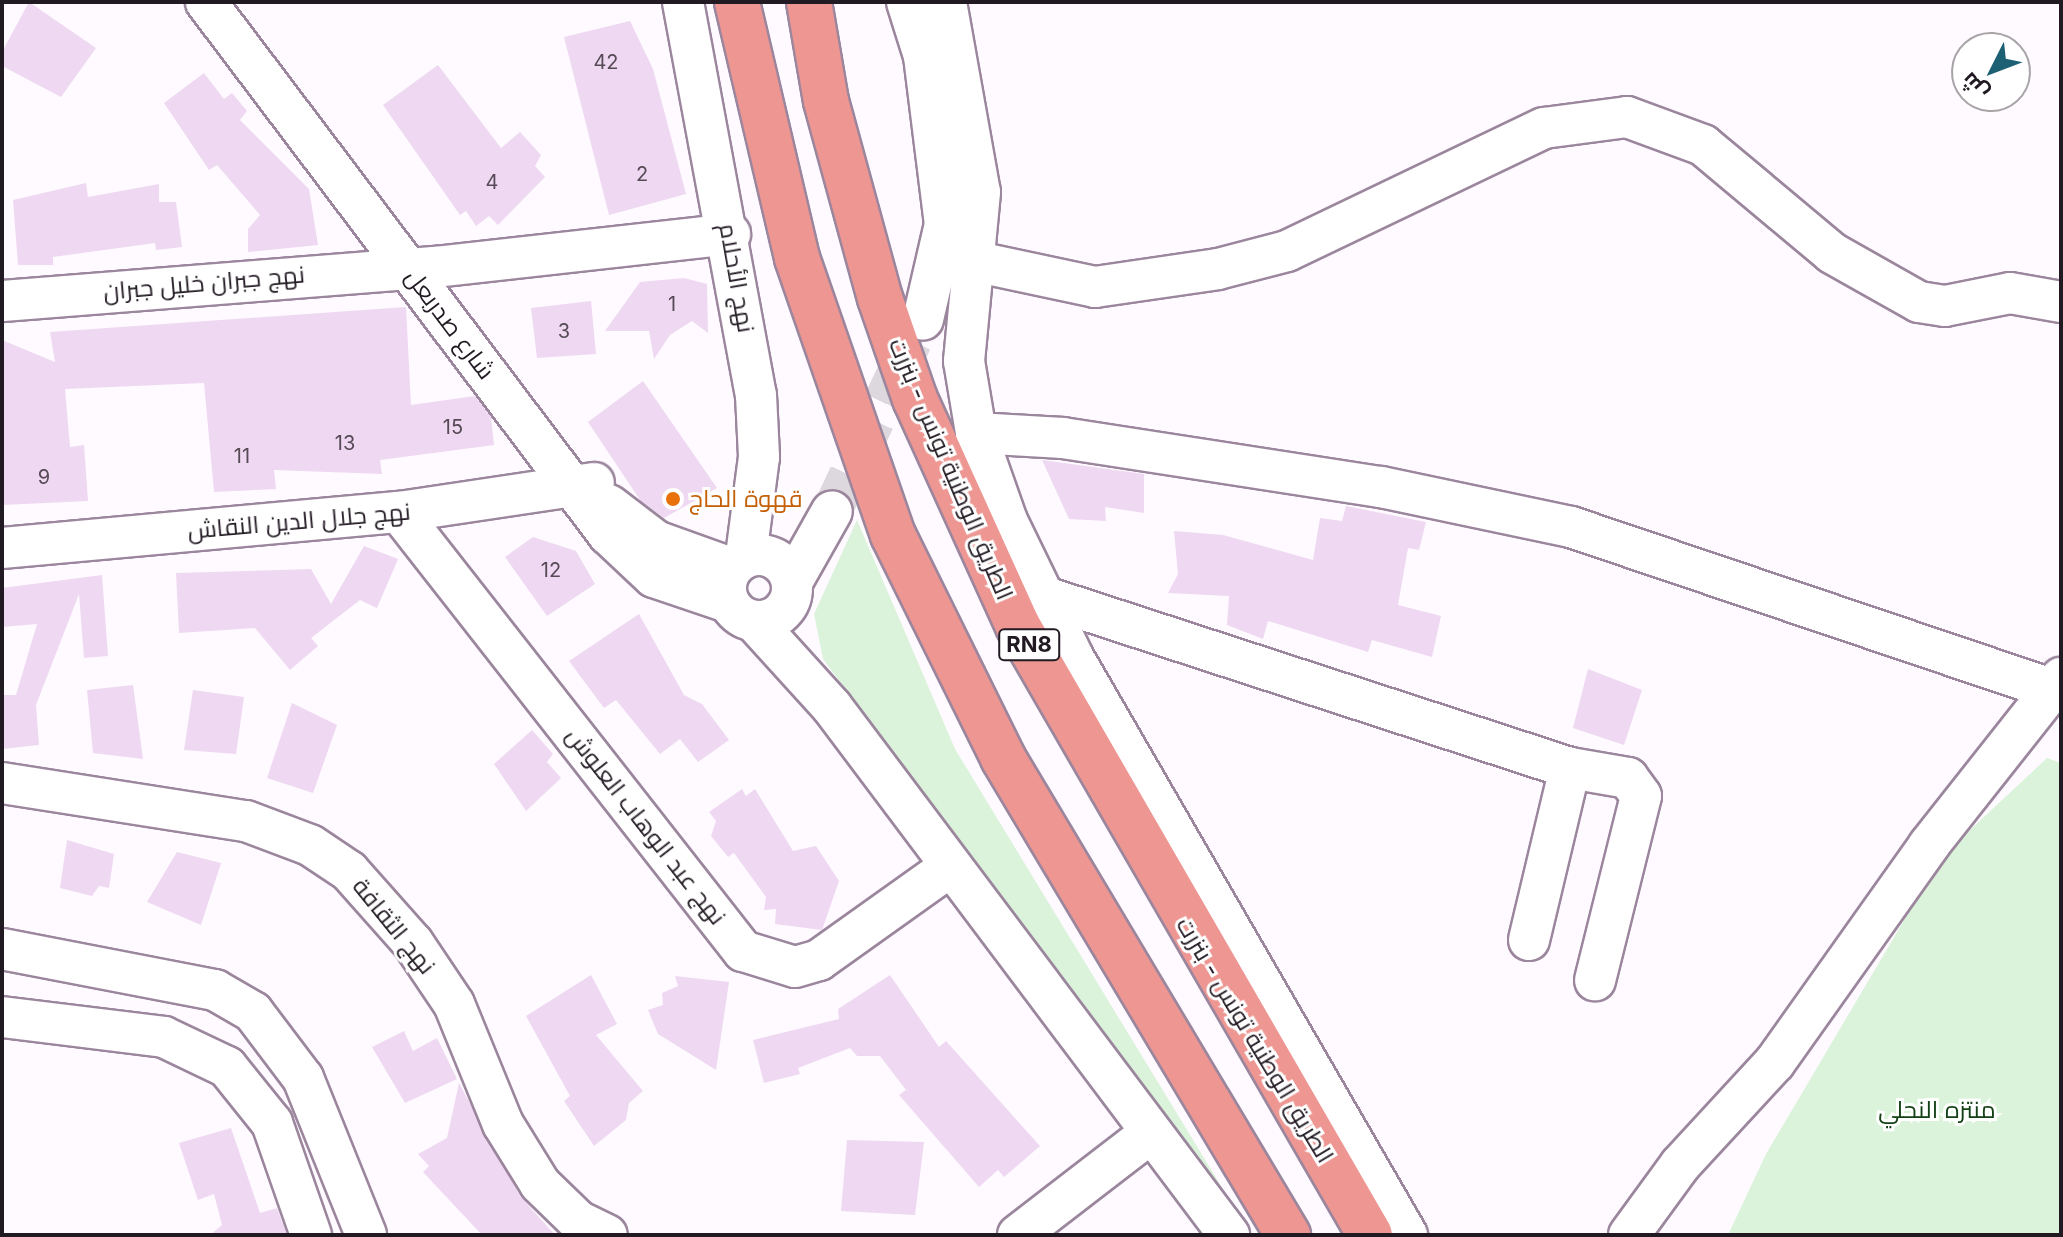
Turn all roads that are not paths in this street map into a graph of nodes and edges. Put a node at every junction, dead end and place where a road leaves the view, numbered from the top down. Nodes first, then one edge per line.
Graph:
1 (206, 2) edge
2 (232, 2) edge
3 (683, 2) edge
4 (737, 2) edge
5 (809, 2) edge
6 (907, 2) edge
7 (946, 2) edge
8 (730, 234) junction
9 (973, 261) junction
10 (421, 266) junction
11 (2, 301) edge
12 (2061, 302) edge
13 (923, 319) tunnel mouth
14 (976, 433) junction
15 (584, 485) junction
16 (832, 511) tunnel mouth
17 (399, 512) junction
18 (2, 548) edge
19 (757, 589) junction
20 (1039, 595) junction
21 (2055, 683) edge
22 (1570, 768) junction
23 (2, 783) edge
24 (951, 866) junction
25 (1529, 940) dead end
26 (2, 949) edge
27 (1595, 980) dead end
28 (2, 1017) edge
29 (1149, 1134) junction
30 (311, 1235) edge
31 (366, 1235) edge
32 (607, 1235) edge
33 (1018, 1235) edge
34 (1229, 1235) edge
35 (1288, 1235) edge
36 (1370, 1235) edge
37 (1407, 1235) edge
38 (1629, 1235) edge

1 - 10 street, شارع صدربعل
2 - 10 street, شارع صدربعل
3 - 8 street, نهج الأحلام
4 - 35 highway
5 - 36 highway, الطريق الوطنية تونس - بنزرت / RN8
6 - 13 street
7 - 9 street
8 - 10 street, نهج جبران خليل جبران
8 - 19 street, نهج الأحلام
9 - 12 street
9 - 14 street
10 - 11 street, نهج جبران خليل جبران
10 - 15 street, شارع صدربعل
14 - 20 street
14 - 21 street
15 - 17 street, نهج جلال الدين النقاش
15 - 19 street, شارع صدربعل
16 - 19 street
17 - 18 street, نهج جلال الدين النقاش
17 - 24 street, نهج عبد الوهاب العلوش
19 - 24 street
20 - 22 street
20 - 37 street
21 - 38 street
22 - 25 street
22 - 27 street
23 - 32 street, نهج الثقافة
24 - 29 street
26 - 31 street
28 - 30 street
29 - 33 street
29 - 34 street

